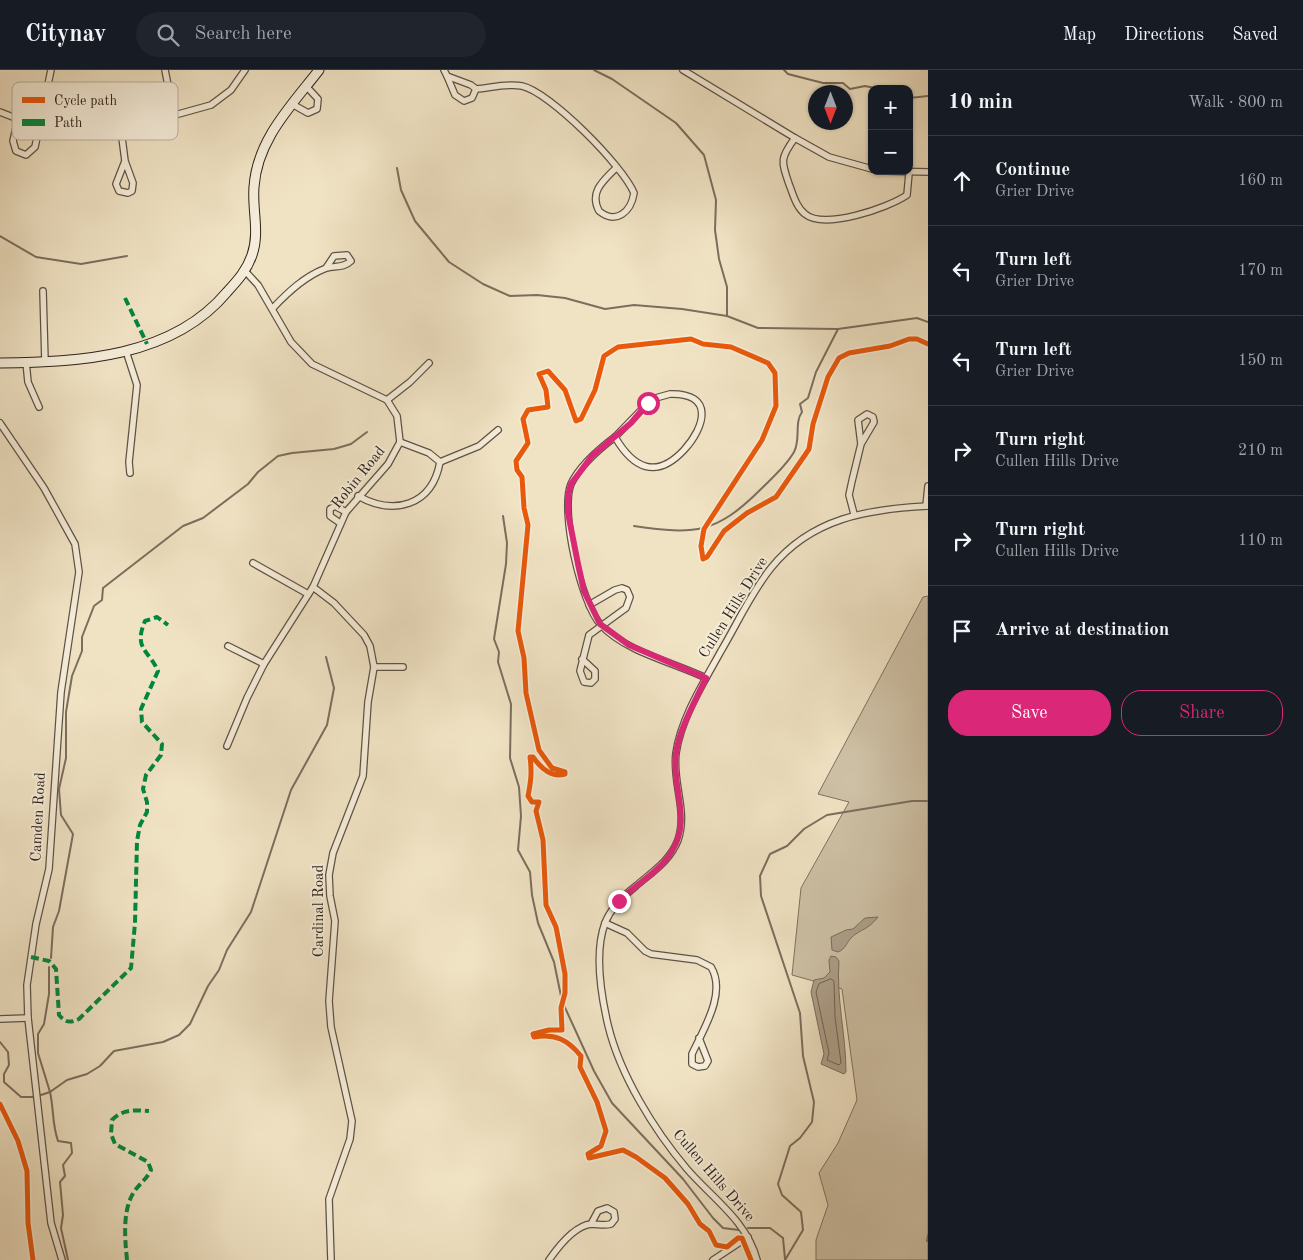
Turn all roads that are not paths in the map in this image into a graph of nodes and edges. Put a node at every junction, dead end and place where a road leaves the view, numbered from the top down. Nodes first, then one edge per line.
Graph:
1 (245, 70) edge
2 (319, 70) edge
3 (683, 70) edge
4 (446, 73) edge
5 (306, 86) junction
6 (476, 89) junction
7 (292, 104) junction
8 (0, 112) edge
9 (178, 115) edge
10 (12, 117) edge
11 (795, 138) junction
12 (15, 140) edge
13 (37, 140) edge
14 (122, 140) edge
15 (125, 161) junction
16 (616, 168) junction
17 (868, 168) edge
18 (928, 172) edge
19 (913, 173) edge
20 (909, 175) edge
21 (326, 268) dead end
22 (245, 271) junction
23 (43, 291) dead end
24 (273, 308) junction
25 (126, 352) junction
26 (26, 362) junction
27 (45, 362) junction
28 (0, 363) edge
29 (429, 364) dead end
30 (387, 400) junction
31 (39, 407) dead end
32 (0, 423) edge
33 (498, 430) dead end
34 (615, 437) junction
35 (400, 442) junction
36 (862, 444) junction
37 (440, 462) junction
38 (130, 473) dead end
39 (928, 486) edge
40 (358, 496) junction
41 (927, 506) edge
42 (346, 512) junction
43 (854, 514) junction
44 (340, 523) junction
45 (253, 563) dead end
46 (314, 586) junction
47 (308, 594) junction
48 (589, 605) junction
49 (600, 624) junction
50 (228, 646) dead end
51 (582, 660) dead end
52 (264, 664) junction
53 (374, 667) junction
54 (403, 667) dead end
55 (706, 678) junction
56 (227, 746) dead end
57 (605, 923) junction
58 (28, 1018) junction
59 (0, 1019) edge
60 (699, 1038) junction
61 (590, 1224) dead end
62 (748, 1237) junction
63 (62, 1260) edge
64 (331, 1260) edge
65 (549, 1260) edge
66 (713, 1260) edge
67 (757, 1260) edge

1 - 9 street
2 - 5 main road
3 - 11 street
4 - 6 street
4 - 6 street
5 - 7 main road
5 - 7 street
6 - 16 street
7 - 22 main road
8 - 10 street
11 - 17 street
11 - 20 street
12 - 13 street
14 - 15 street
15 - 15 street
16 - 16 street
18 - 19 street
21 - 24 street
22 - 24 street
22 - 25 main road
23 - 27 street
24 - 30 street
25 - 27 main road
25 - 38 street
26 - 27 main road
26 - 28 main road
26 - 31 street
29 - 30 street
30 - 35 street, Robin Road
32 - 58 street, Camden Road
33 - 37 street
34 - 34 street
34 - 48 street
35 - 37 street
35 - 40 street, Robin Road
36 - 36 street
36 - 43 street
37 - 40 street
39 - 41 street
40 - 42 street, Robin Road
41 - 43 street, Cullen Hills Drive
42 - 44 street, Robin Road
42 - 44 street
43 - 55 street, Cullen Hills Drive
44 - 46 street, Robin Road
45 - 47 street
46 - 47 street, Robin Road
46 - 53 street, Cardinal Road
47 - 52 street, Robin Road
48 - 49 street
48 - 49 street
49 - 51 street
49 - 55 street
50 - 52 street
52 - 56 street, Robin Road
53 - 54 street
53 - 64 street, Cardinal Road
55 - 57 street, Cullen Hills Drive
57 - 60 street
57 - 62 street, Cullen Hills Drive
58 - 59 street
58 - 63 street, Camden Road
60 - 60 street
61 - 65 street
62 - 66 street
62 - 67 street, Cullen Hills Drive

